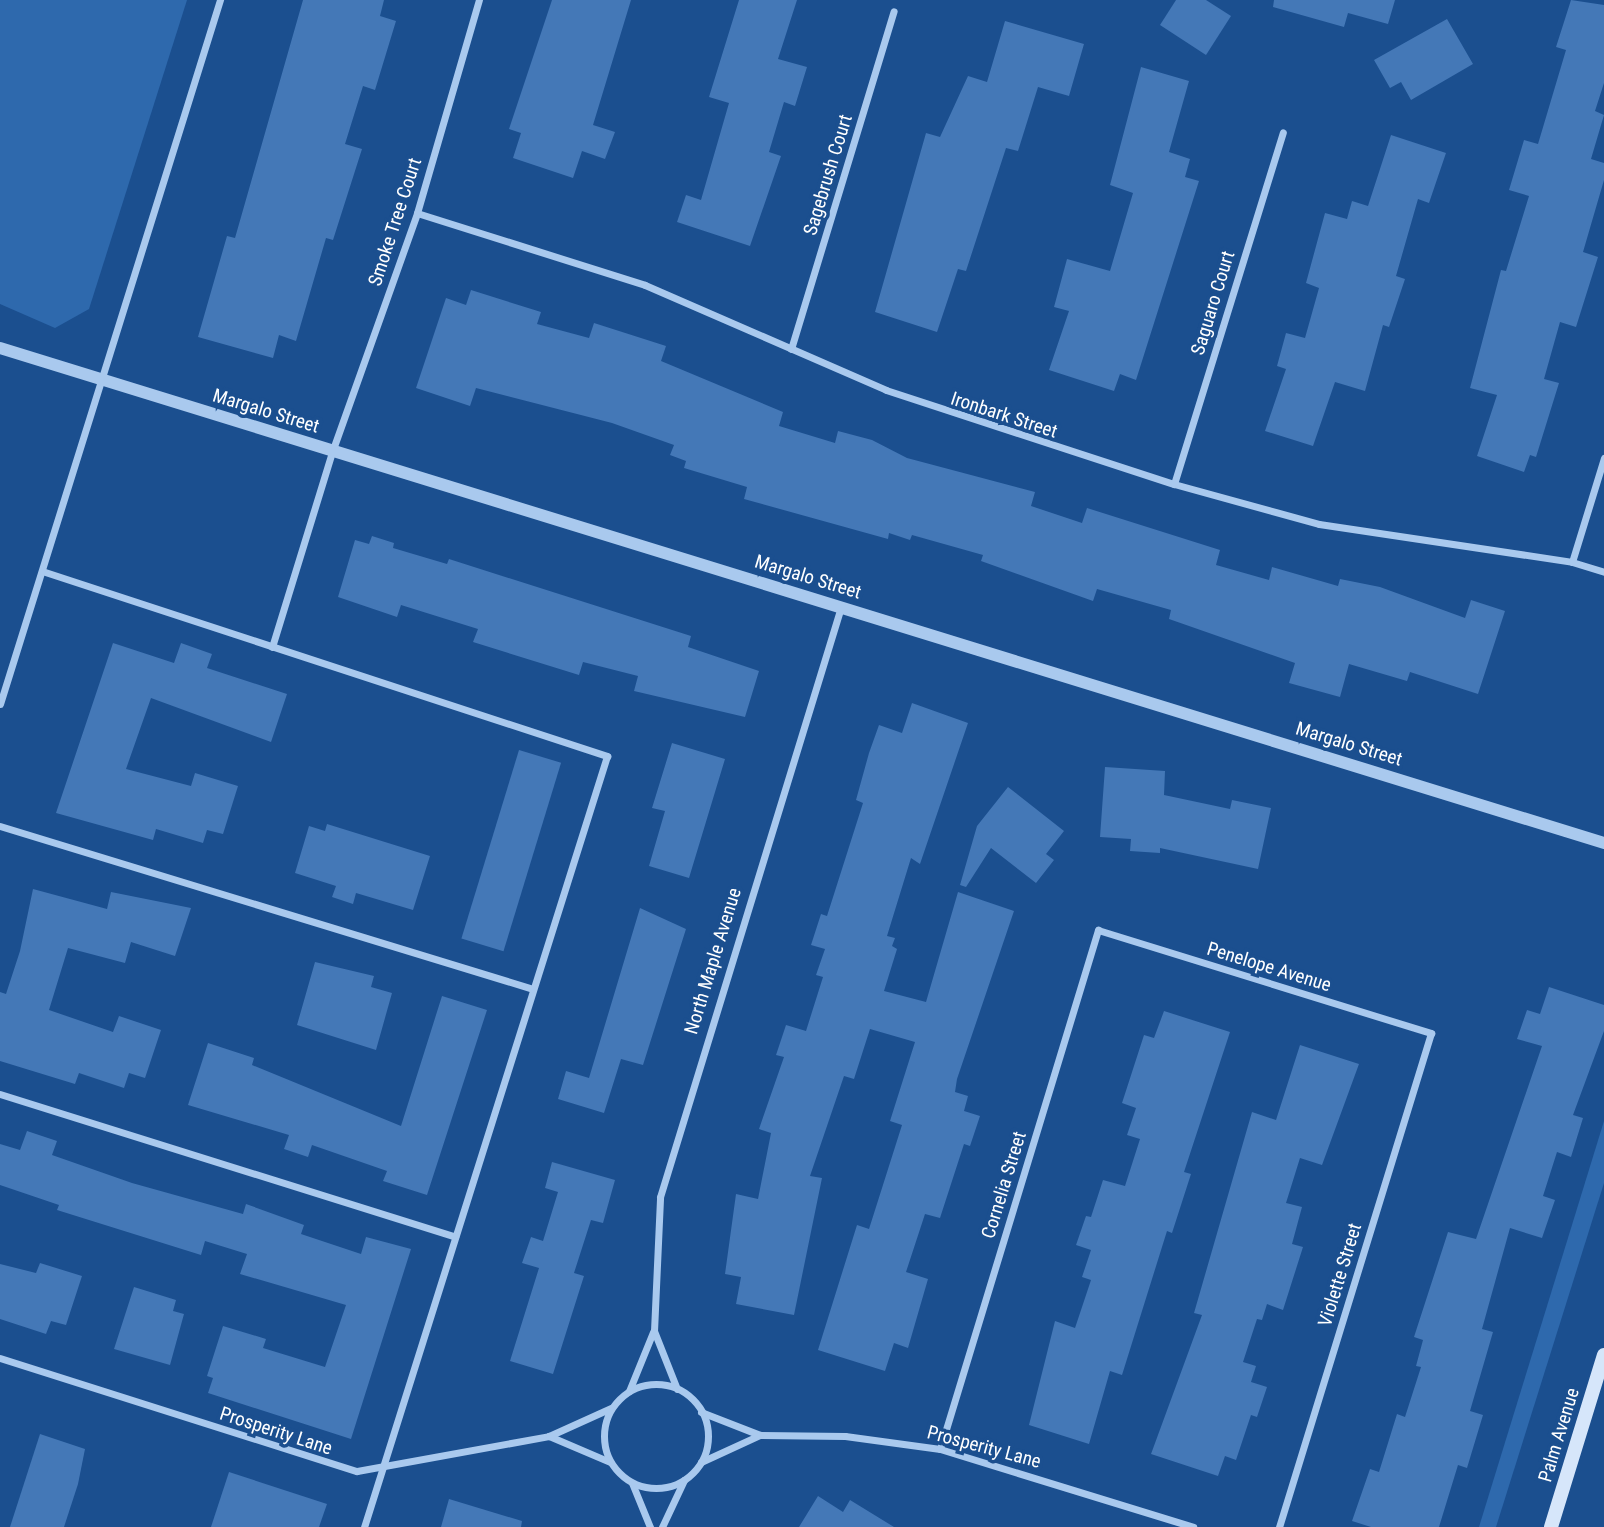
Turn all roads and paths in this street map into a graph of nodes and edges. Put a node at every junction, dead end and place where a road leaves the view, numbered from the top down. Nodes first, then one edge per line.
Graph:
1 (220, 0) edge
2 (479, 0) edge
3 (894, 11) dead end
4 (1283, 132) dead end
5 (417, 213) junction
6 (0, 348) edge
7 (791, 349) junction
8 (103, 380) junction
9 (332, 452) junction
10 (1604, 458) edge
11 (1174, 484) junction
12 (1572, 562) junction
13 (42, 572) junction
14 (1604, 572) edge
15 (841, 607) junction
16 (272, 647) junction
17 (0, 704) edge
18 (0, 826) edge
19 (1604, 843) edge
20 (1098, 930) joint
21 (533, 989) junction
22 (1431, 1033) joint
23 (0, 1094) edge
24 (455, 1237) junction
25 (654, 1331) junction
26 (1604, 1355) edge
27 (0, 1358) edge
28 (677, 1389) junction
29 (629, 1391) junction
30 (611, 1408) junction
31 (701, 1412) junction
32 (760, 1434) junction
33 (550, 1436) junction
34 (940, 1449) junction
35 (610, 1462) junction
36 (701, 1462) junction
37 (381, 1471) junction
38 (684, 1480) junction
39 (632, 1483) junction
40 (364, 1527) edge
41 (650, 1527) edge
42 (662, 1527) edge
43 (1192, 1527) edge
44 (1279, 1527) edge
45 (1551, 1527) edge

1 - 8 street
2 - 5 street, Smoke Tree Court
3 - 7 street, Sagebrush Court
4 - 11 street, Saguaro Court
5 - 7 street, Ironbark Street
5 - 9 street, Smoke Tree Court
6 - 8 street, Margalo Street
7 - 11 street, Ironbark Street
8 - 9 street, Margalo Street
8 - 13 street
9 - 15 street, Margalo Street
9 - 16 street, Smoke Tree Court
10 - 12 street
11 - 12 street, Ironbark Street
12 - 14 street, Ironbark Street
13 - 16 street
13 - 17 street
15 - 19 street, Margalo Street
15 - 25 street, North Maple Avenue
16 - 21 street
18 - 21 street
20 - 22 street, Penelope Avenue
20 - 34 street, Cornelia Street
21 - 24 street
22 - 44 street, Violette Street
23 - 24 street
24 - 37 street
25 - 28 street, North Maple Avenue
25 - 29 street, North Maple Avenue
26 - 45 main road, Palm Avenue
27 - 37 street, Prosperity Lane
28 - 29 street
28 - 31 street, North Maple Avenue
29 - 30 street, North Maple Avenue
30 - 33 street, Prosperity Lane
30 - 35 street
31 - 32 street, Prosperity Lane
31 - 36 street
32 - 34 street, Prosperity Lane
32 - 36 street, Prosperity Lane
33 - 35 street
33 - 37 street, Prosperity Lane
34 - 43 street, Prosperity Lane
35 - 39 street
36 - 38 street
37 - 40 street
38 - 39 street
38 - 42 street
39 - 41 street

